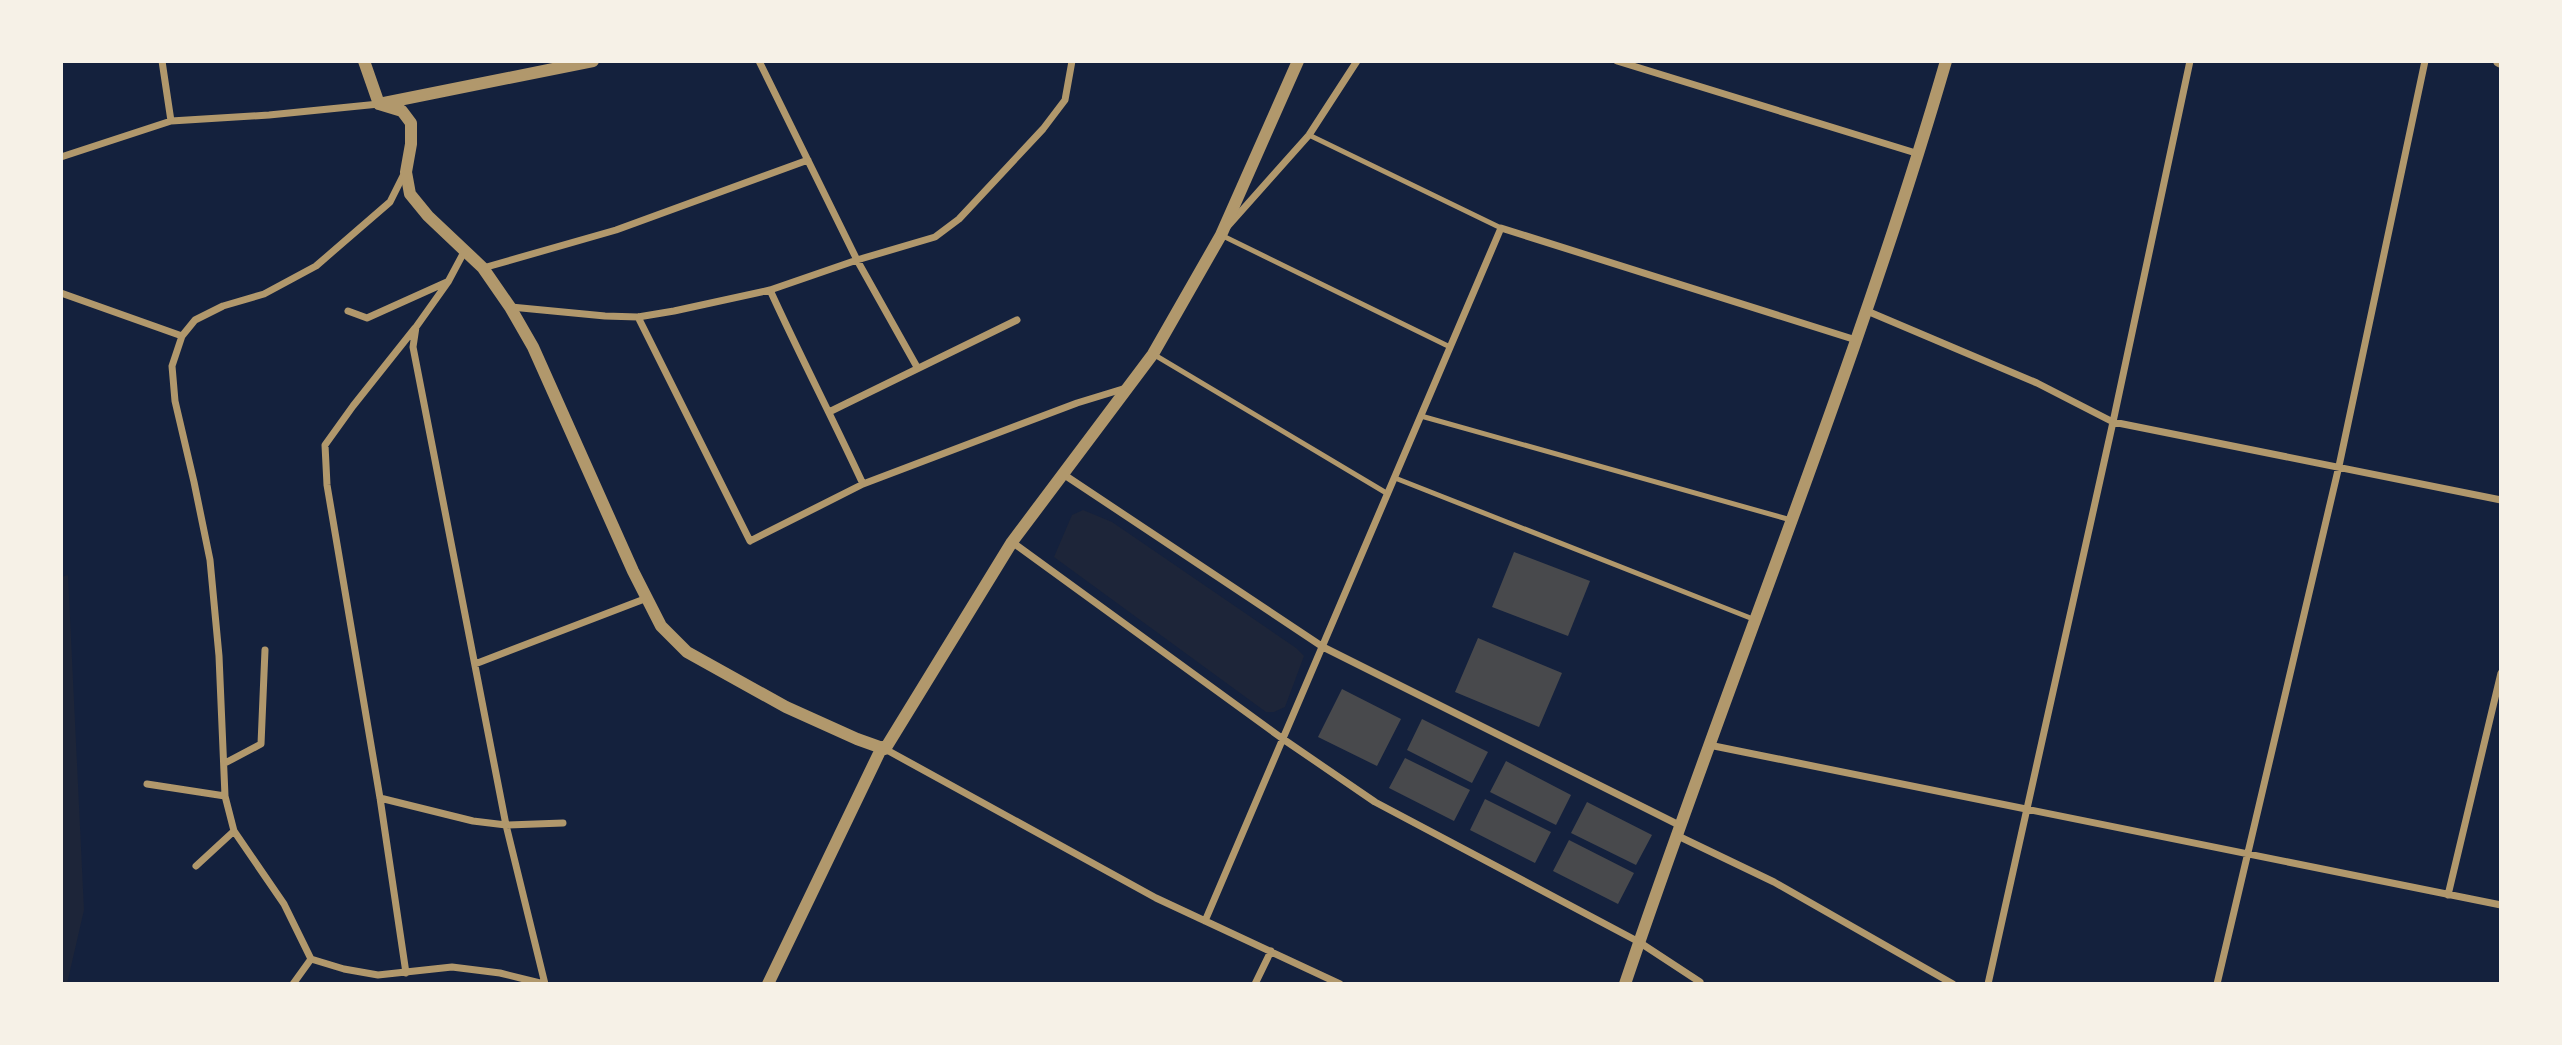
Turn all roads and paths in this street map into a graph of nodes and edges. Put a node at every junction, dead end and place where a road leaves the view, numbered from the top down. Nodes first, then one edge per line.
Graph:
1 (162, 61) edge
2 (364, 61) edge
3 (593, 61) edge
4 (759, 61) edge
5 (1072, 61) edge
6 (1298, 61) edge
7 (1357, 61) edge
8 (1617, 61) edge
9 (1946, 61) edge
10 (2190, 61) edge
11 (2425, 61) edge
12 (379, 104) junction
13 (171, 121) junction
14 (1310, 135) junction
15 (1919, 154) junction
16 (61, 158) edge
17 (808, 160) junction
18 (406, 172) junction
19 (1501, 228) junction
20 (1221, 234) junction
21 (464, 252) junction
22 (857, 260) junction
23 (483, 268) junction
24 (448, 282) junction
25 (770, 290) junction
26 (61, 293) edge
27 (510, 307) junction
28 (348, 312) dead end
29 (1867, 312) junction
30 (638, 317) junction
31 (1017, 320) dead end
32 (416, 327) junction
33 (182, 337) junction
34 (1856, 340) junction
35 (1450, 347) junction
36 (1153, 354) junction
37 (917, 367) junction
38 (1128, 388) junction
39 (829, 412) junction
40 (1421, 416) junction
41 (2113, 422) junction
42 (2339, 466) junction
43 (1063, 474) junction
44 (1395, 478) junction
45 (863, 484) junction
46 (1388, 494) junction
47 (2501, 500) edge
48 (1791, 520) junction
49 (1012, 542) junction
50 (647, 597) junction
51 (1754, 619) junction
52 (1323, 647) junction
53 (265, 650) dead end
54 (475, 664) junction
55 (2501, 673) edge
56 (1283, 739) junction
57 (1708, 745) junction
58 (884, 748) junction
59 (225, 763) junction
60 (147, 783) dead end
61 (225, 796) junction
62 (380, 797) junction
63 (2027, 809) junction
64 (563, 823) dead end
65 (506, 825) junction
66 (1677, 830) junction
67 (234, 831) junction
68 (2247, 854) junction
69 (196, 866) dead end
70 (2448, 895) junction
71 (2501, 905) edge
72 (1205, 920) junction
73 (1639, 942) junction
74 (1271, 951) junction
75 (311, 959) junction
76 (406, 972) junction
77 (1700, 982) dead end
78 (293, 984) edge
79 (545, 984) edge
80 (768, 984) edge
81 (1255, 984) edge
82 (1340, 984) edge
83 (1625, 984) edge
84 (1952, 984) edge
85 (1988, 984) edge
86 (2217, 984) edge

1 - 13 street
2 - 12 street
3 - 12 street
4 - 17 street
5 - 22 street
6 - 20 street
7 - 14 street
8 - 15 street
9 - 15 street
10 - 41 street
11 - 42 street
12 - 13 street
12 - 18 street
13 - 16 street
14 - 19 lane
14 - 20 street
15 - 29 street
17 - 22 street
17 - 23 street
18 - 21 street
18 - 33 street
19 - 34 street
19 - 35 street
20 - 35 lane
20 - 36 street
21 - 23 street
21 - 24 street
22 - 25 street
22 - 37 street
23 - 27 street
24 - 28 street
24 - 32 street
25 - 30 street
25 - 39 street
26 - 33 street
27 - 30 street
27 - 50 street
29 - 34 street
29 - 41 street
30 - 45 street
31 - 37 street
32 - 54 street
32 - 62 street
33 - 59 street
34 - 48 street
35 - 40 street
36 - 38 street
36 - 46 lane
37 - 39 street
38 - 43 street
38 - 45 street
39 - 45 street
40 - 44 street
40 - 48 lane
41 - 42 street
41 - 63 street
42 - 47 street
42 - 68 street
43 - 49 street
43 - 52 street
44 - 46 street
44 - 51 lane
46 - 52 street
48 - 51 street
49 - 56 street
49 - 58 street
50 - 54 street
50 - 58 street
51 - 57 street
52 - 56 street
52 - 66 street
53 - 59 street
54 - 65 street
55 - 70 street
56 - 72 street
56 - 73 street
57 - 63 street
57 - 66 street
58 - 72 street
58 - 80 street
59 - 61 street
60 - 61 street
61 - 67 street
62 - 65 street
62 - 76 street
63 - 68 street
63 - 85 street
64 - 65 street
65 - 79 street
66 - 73 street
66 - 84 street
67 - 69 street
67 - 75 street
68 - 70 street
68 - 86 street
70 - 71 street
72 - 74 street
73 - 77 street
73 - 83 street
74 - 81 street
74 - 82 street
75 - 76 street
75 - 78 street
76 - 79 street

